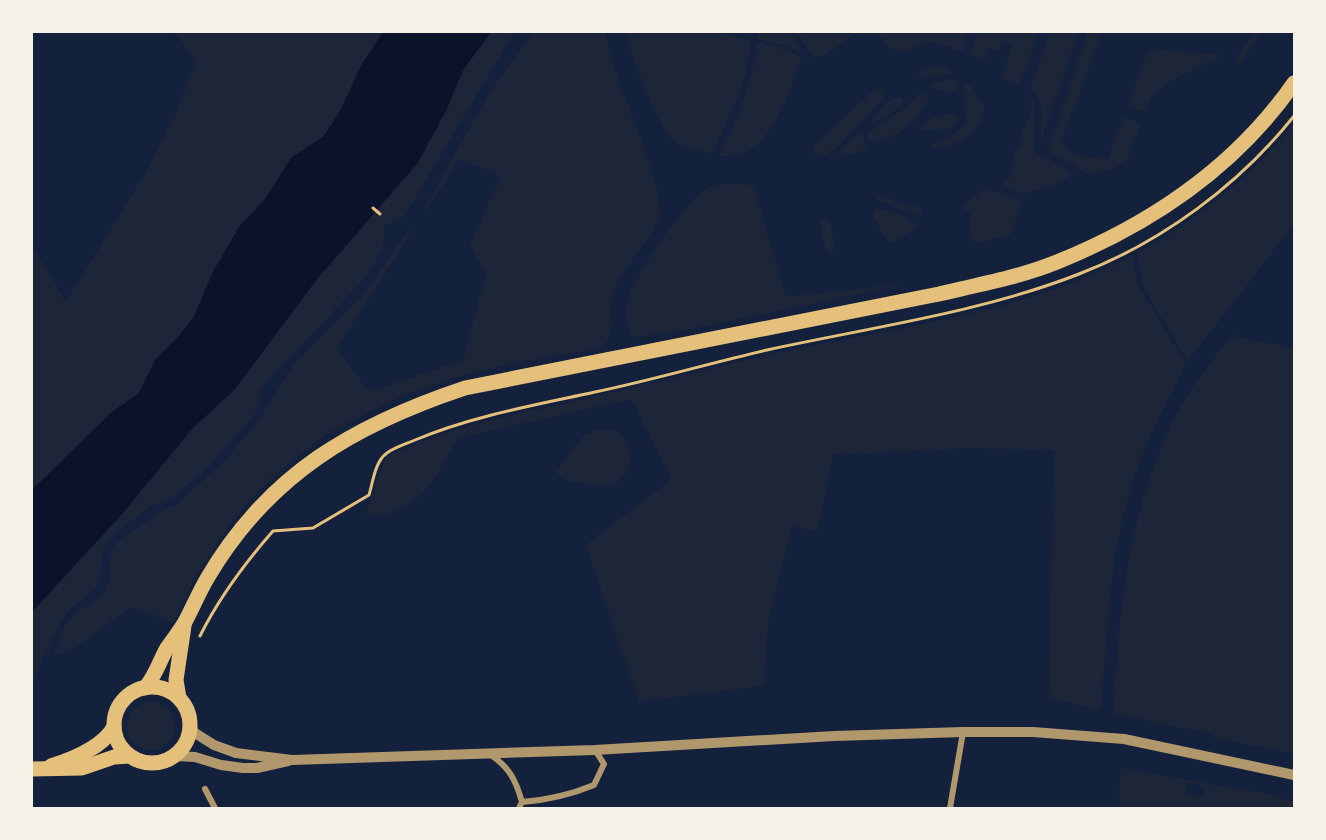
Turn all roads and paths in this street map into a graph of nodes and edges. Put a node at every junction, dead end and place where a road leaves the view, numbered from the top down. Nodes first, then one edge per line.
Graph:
1 (1294, 83) edge
2 (373, 208) dead end
3 (380, 214) dead end
4 (354, 504) dead end
5 (184, 624) junction
6 (197, 641) dead end
7 (145, 688) junction
8 (179, 698) junction
9 (114, 728) junction
10 (190, 728) junction
11 (963, 732) junction
12 (596, 750) junction
13 (488, 753) junction
14 (130, 756) junction
15 (174, 756) junction
16 (292, 760) junction
17 (38, 768) edge
18 (1294, 775) edge
19 (205, 789) dead end
20 (520, 805) edge
21 (216, 808) edge
22 (950, 808) edge

1 - 5 main road
2 - 3 path
4 - 6 path
5 - 7 main road
5 - 8 main road
7 - 8 main road
7 - 9 main road
8 - 10 main road
9 - 14 main road
9 - 17 main road
10 - 15 main road
10 - 16 street
11 - 12 street
11 - 18 street
11 - 22 street
12 - 13 street
12 - 20 street
13 - 16 street
13 - 20 street
14 - 15 main road
14 - 17 main road
15 - 16 street
19 - 21 street

